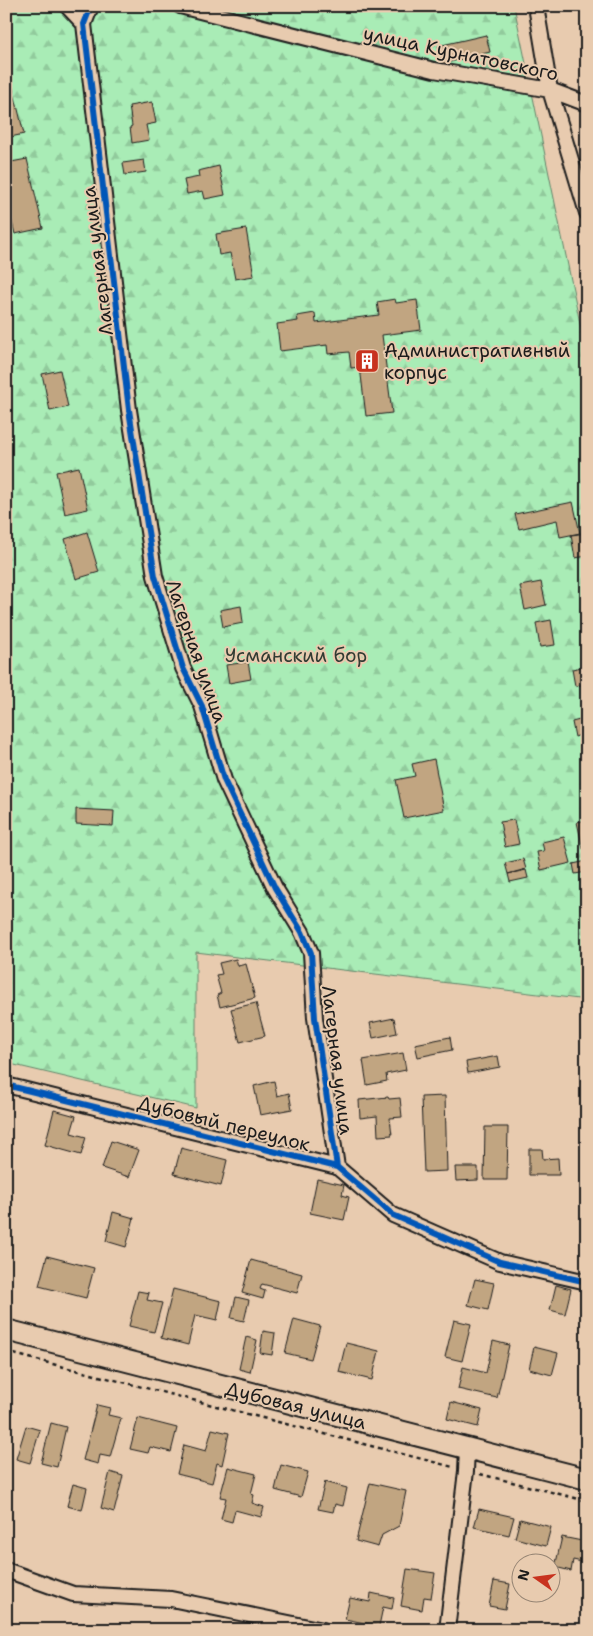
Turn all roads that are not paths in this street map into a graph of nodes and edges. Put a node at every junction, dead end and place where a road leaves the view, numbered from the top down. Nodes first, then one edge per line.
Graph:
1 (67, 6) edge
2 (91, 6) edge
3 (180, 6) edge
4 (536, 6) edge
5 (84, 24) junction
6 (550, 90) junction
7 (587, 104) edge
8 (587, 213) edge
9 (6, 1085) edge
10 (337, 1167) junction
11 (587, 1282) edge
12 (6, 1330) edge
13 (467, 1448) junction
14 (587, 1479) edge
15 (6, 1570) edge
16 (323, 1630) edge
17 (447, 1630) edge

1 - 5 street
2 - 5 street, Лагерная улица
3 - 6 street, улица Курнатовского
4 - 6 street
5 - 10 street, Лагерная улица
6 - 7 street, улица Курнатовского
6 - 8 street
9 - 10 street, Дубовый переулок
10 - 11 street, Дубовый переулок
12 - 13 street, Дубовая улица
13 - 14 street, Дубовая улица
13 - 17 street
15 - 16 street

